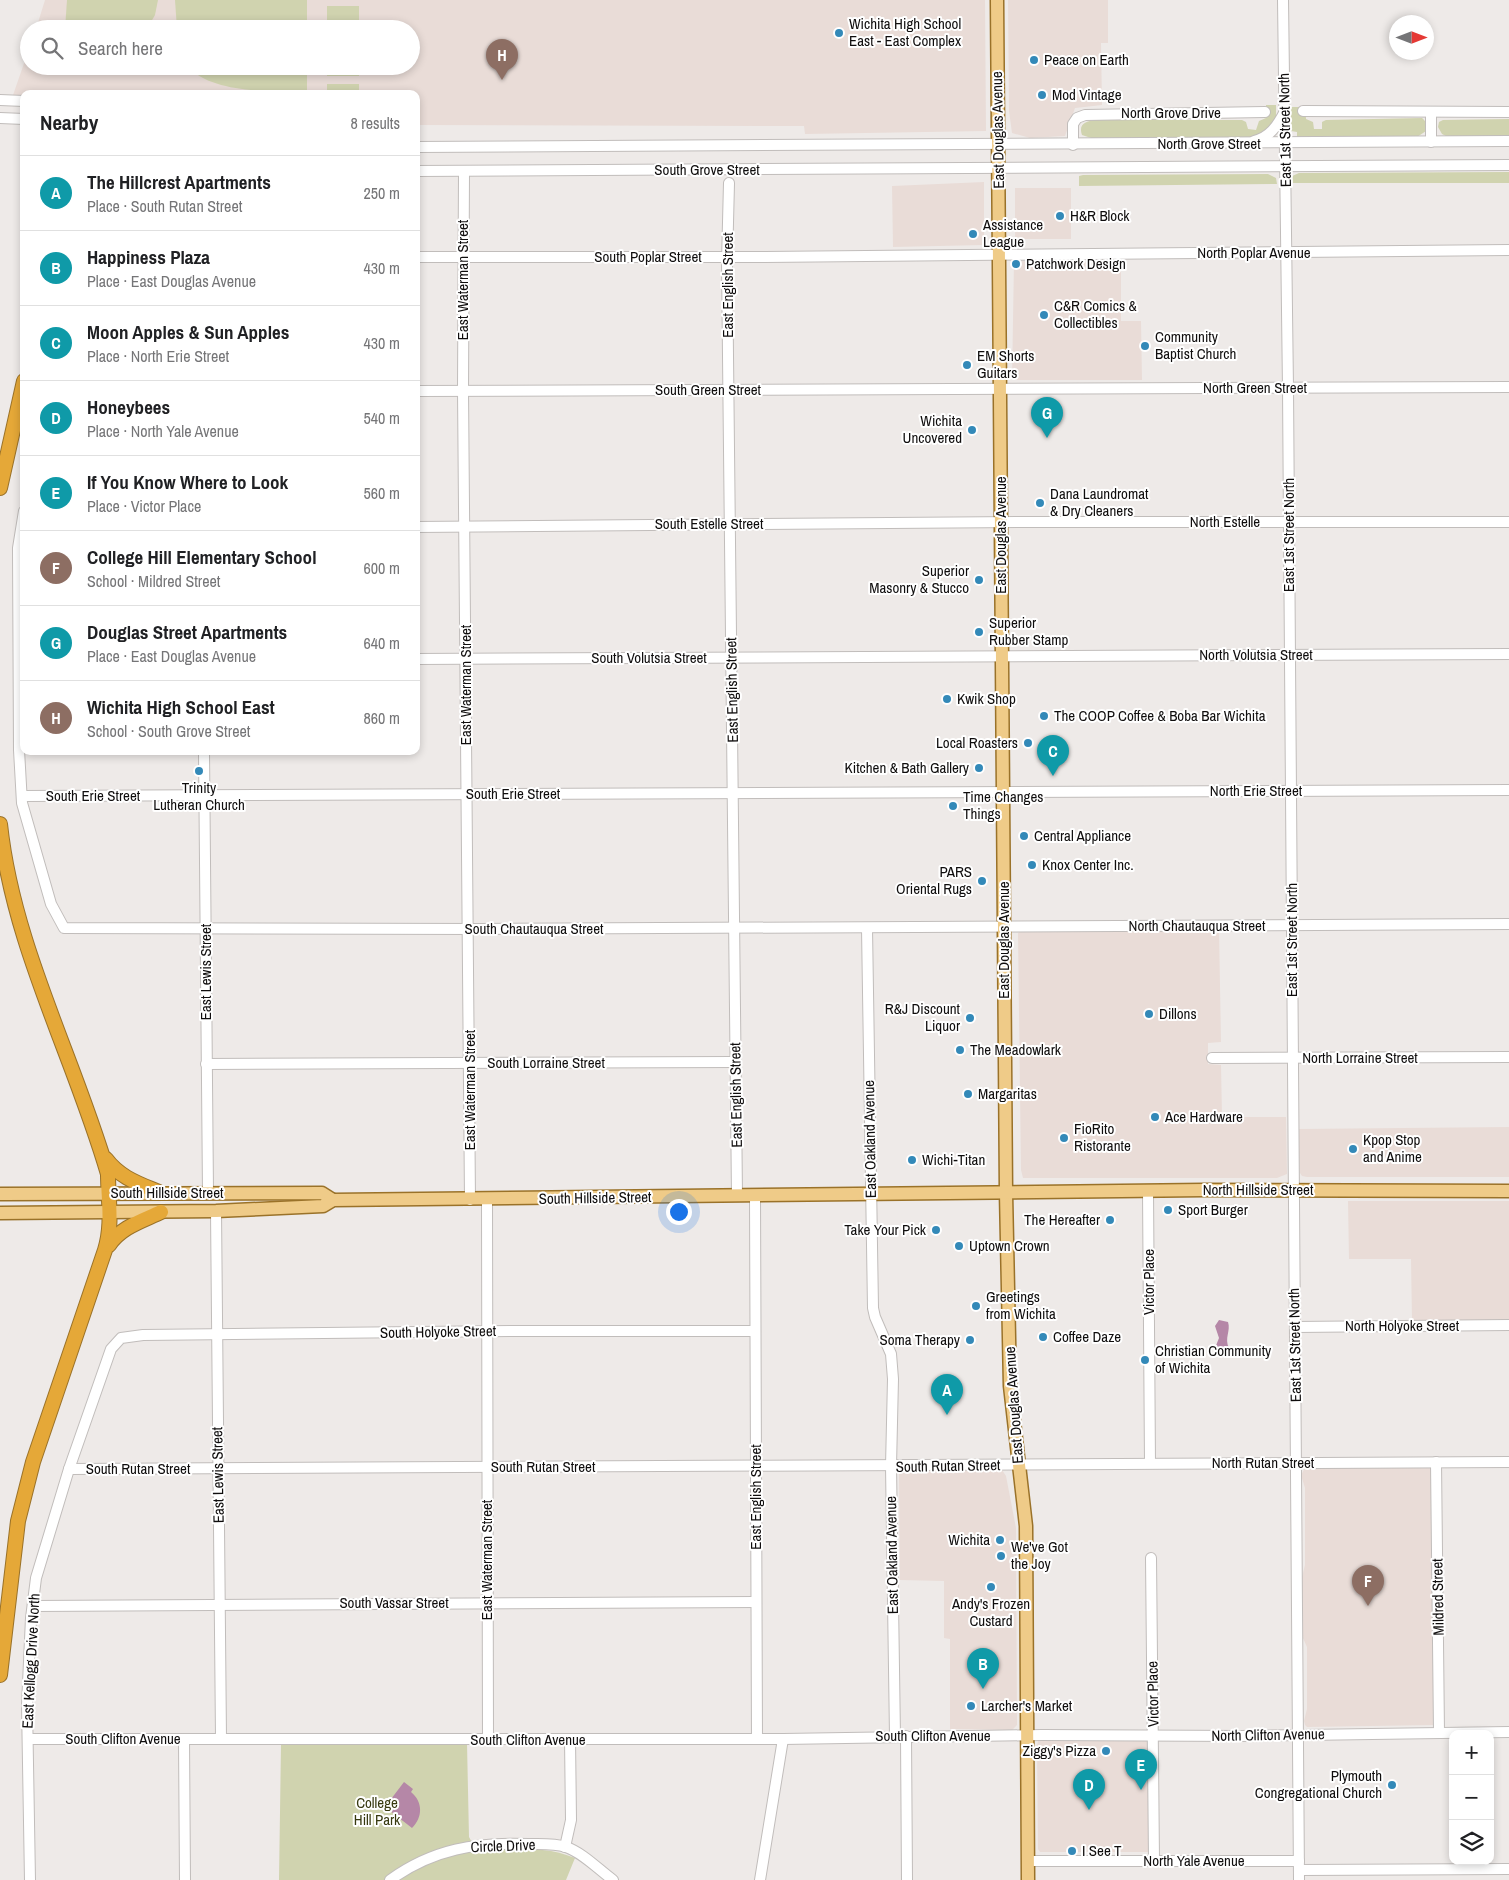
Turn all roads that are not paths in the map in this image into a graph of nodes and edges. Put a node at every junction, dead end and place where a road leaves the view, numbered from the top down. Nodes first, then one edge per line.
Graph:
1 (997, 0) edge
2 (1283, 0) edge
3 (0, 100) edge
4 (20, 102) edge
5 (1302, 111) dead end
6 (1265, 112) dead end
7 (1285, 112) junction
8 (1431, 112) junction
9 (1509, 112) edge
10 (0, 118) edge
11 (20, 119) edge
12 (1431, 142) junction
13 (1509, 142) edge
14 (1286, 143) junction
15 (1247, 144) junction
16 (998, 145) junction
17 (1073, 145) junction
18 (420, 147) edge
19 (1509, 165) edge
20 (1286, 167) junction
21 (998, 168) junction
22 (420, 171) edge
23 (464, 171) junction
24 (728, 183) dead end
25 (1509, 250) edge
26 (1287, 252) junction
27 (999, 254) junction
28 (420, 257) edge
29 (463, 257) junction
30 (727, 257) junction
31 (1288, 388) junction
32 (1509, 388) edge
33 (729, 389) junction
34 (1000, 389) junction
35 (420, 391) edge
36 (462, 391) junction
37 (20, 400) edge
38 (0, 488) edge
39 (1001, 522) junction
40 (1289, 522) junction
41 (1509, 522) edge
42 (730, 524) junction
43 (420, 527) edge
44 (465, 527) junction
45 (20, 537) edge
46 (20, 623) edge
47 (1509, 654) edge
48 (1002, 656) junction
49 (1290, 656) junction
50 (732, 657) junction
51 (420, 659) edge
52 (466, 659) junction
53 (20, 706) edge
54 (204, 755) edge
55 (1004, 790) junction
56 (1509, 790) edge
57 (1291, 791) junction
58 (733, 793) junction
59 (466, 794) junction
60 (22, 796) junction
61 (204, 796) junction
62 (0, 824) edge
63 (1509, 924) edge
64 (1292, 925) junction
65 (1004, 927) junction
66 (734, 928) junction
67 (867, 928) junction
68 (206, 929) junction
69 (468, 929) junction
70 (1509, 1057) edge
71 (1212, 1058) dead end
72 (1292, 1058) junction
73 (736, 1062) junction
74 (206, 1064) junction
75 (470, 1064) junction
76 (103, 1155) junction
77 (1294, 1190) junction
78 (1148, 1191) junction
79 (1509, 1191) edge
80 (208, 1192) junction
81 (107, 1193) junction
82 (161, 1193) junction
83 (1006, 1193) junction
84 (0, 1194) edge
85 (871, 1195) junction
86 (737, 1196) junction
87 (755, 1196) junction
88 (487, 1199) junction
89 (333, 1200) junction
90 (470, 1200) junction
91 (216, 1211) junction
92 (110, 1212) junction
93 (161, 1212) junction
94 (0, 1213) edge
95 (106, 1250) junction
96 (1509, 1325) edge
97 (1295, 1327) junction
98 (486, 1331) junction
99 (755, 1331) junction
100 (217, 1335) junction
101 (121, 1338) joint
102 (1436, 1462) junction
103 (1509, 1462) edge
104 (1296, 1463) junction
105 (1150, 1464) junction
106 (1018, 1465) junction
107 (891, 1466) junction
108 (755, 1467) junction
109 (218, 1468) junction
110 (487, 1468) junction
111 (69, 1469) junction
112 (1151, 1558) dead end
113 (756, 1602) junction
114 (488, 1603) junction
115 (220, 1604) junction
116 (33, 1606) junction
117 (0, 1675) edge
118 (1439, 1732) junction
119 (1509, 1732) edge
120 (1028, 1735) junction
121 (1153, 1735) junction
122 (1298, 1735) junction
123 (894, 1736) junction
124 (906, 1736) junction
125 (222, 1738) junction
126 (184, 1739) junction
127 (570, 1739) junction
128 (757, 1739) junction
129 (783, 1739) junction
130 (28, 1740) junction
131 (488, 1740) junction
132 (565, 1847) junction
133 (1154, 1860) junction
134 (1028, 1861) junction
135 (1509, 1869) edge
136 (1299, 1870) edge
137 (30, 1880) edge
138 (185, 1880) edge
139 (390, 1880) edge
140 (613, 1880) edge
141 (760, 1880) edge
142 (907, 1880) edge
143 (1028, 1880) edge

1 - 16 main road, East Douglas Avenue
2 - 7 street, East 1st Street North
3 - 4 street
5 - 8 street
6 - 17 street, North Grove Drive
7 - 14 street, East 1st Street North
7 - 15 street
8 - 9 street
8 - 12 street
10 - 11 street
12 - 13 street, North Grove Street
12 - 14 street, North Grove Street
14 - 15 street, North Grove Street
14 - 20 street, East 1st Street North
15 - 17 street, North Grove Street
16 - 17 street, North Grove Street
16 - 18 street, South Grove Street
16 - 21 main road, East Douglas Avenue
19 - 20 street, North Grove Street
20 - 21 street, North Grove Street
20 - 26 street, East 1st Street North
21 - 23 street, South Grove Street
21 - 27 main road, East Douglas Avenue
22 - 23 street, South Grove Street
23 - 29 street, East Waterman Street
24 - 30 street, East English Street
25 - 26 street, North Poplar Avenue
26 - 27 street, North Poplar Avenue
26 - 31 street, East 1st Street North
27 - 30 street, South Poplar Street
27 - 34 main road, East Douglas Avenue
28 - 29 street, South Poplar Street
29 - 30 street, South Poplar Street
29 - 36 street, East Waterman Street
30 - 33 street, East English Street
31 - 32 street, North Green Street
31 - 34 street, North Green Street
31 - 40 street, East 1st Street North
33 - 34 street, South Green Street
33 - 36 street, South Green Street
33 - 42 street, East English Street
34 - 39 main road, East Douglas Avenue
35 - 36 street, South Green Street
36 - 44 street, East Waterman Street
37 - 38 highway
39 - 40 street, North Estelle
39 - 42 street, South Estelle Street
39 - 48 main road, East Douglas Avenue
40 - 41 street, North Estelle
40 - 49 street, East 1st Street North
42 - 44 street, South Estelle Street
42 - 50 street, East English Street
43 - 44 street, South Estelle Street
44 - 52 street, East Waterman Street
45 - 46 street
47 - 49 street, North Volutsia Street
48 - 49 street, North Volutsia Street
48 - 50 street, South Volutsia Street
48 - 55 main road, East Douglas Avenue
49 - 57 street, East 1st Street North
50 - 52 street, South Volutsia Street
50 - 58 street, East English Street
51 - 52 street, South Volutsia Street
52 - 59 street, East Waterman Street
53 - 60 street
54 - 61 street, East Lewis Street
55 - 57 street, North Erie Street
55 - 58 street, South Erie Street
55 - 65 main road, East Douglas Avenue
56 - 57 street, North Erie Street
57 - 64 street, East 1st Street North
58 - 59 street, South Erie Street
58 - 66 street, East English Street
59 - 61 street, South Erie Street
59 - 69 street, East Waterman Street
60 - 61 street, South Erie Street
60 - 68 street, South Chautauqua Street
61 - 68 street, East Lewis Street
62 - 76 highway
63 - 64 street, North Chautauqua Street
64 - 65 street, North Chautauqua Street
64 - 72 street, East 1st Street North
65 - 67 street, South Chautauqua Street
65 - 83 main road, East Douglas Avenue
66 - 67 street, South Chautauqua Street
66 - 69 street, South Chautauqua Street
66 - 73 street, East English Street
67 - 85 street, East Oakland Avenue
68 - 69 street, South Chautauqua Street
68 - 74 street, East Lewis Street
69 - 75 street, East Waterman Street
70 - 72 street, North Lorraine Street
71 - 72 street, North Lorraine Street
72 - 77 street, East 1st Street North
73 - 75 street, South Lorraine Street
73 - 86 street, East English Street
74 - 75 street, South Lorraine Street
74 - 80 street, East Lewis Street
75 - 90 street, East Waterman Street
76 - 81 highway
76 - 82 highway
77 - 78 main road, North Hillside Street
77 - 79 main road, North Hillside Street
77 - 97 street, East 1st Street North
78 - 83 main road, North Hillside Street
78 - 105 street, Victor Place
80 - 82 main road, South Hillside Street
80 - 89 main road, South Hillside Street
81 - 82 main road, South Hillside Street
81 - 84 main road, South Hillside Street
81 - 92 highway
83 - 85 main road, South Hillside Street
83 - 106 main road, East Douglas Avenue
85 - 87 main road, South Hillside Street
85 - 107 street, East Oakland Avenue
86 - 87 main road, South Hillside Street
86 - 88 main road, South Hillside Street
87 - 99 street, East English Street
88 - 90 main road, South Hillside Street
88 - 98 street, East Waterman Street
89 - 90 main road, South Hillside Street
89 - 91 main road, South Hillside Street
91 - 93 main road, South Hillside Street
91 - 100 street, East Lewis Street
92 - 93 main road, South Hillside Street
92 - 94 main road, South Hillside Street
92 - 95 highway
93 - 95 highway
95 - 117 highway
96 - 97 street, North Holyoke Street
97 - 104 street, East 1st Street North
98 - 99 street, South Holyoke Street
98 - 100 street, South Holyoke Street
98 - 110 street, East Waterman Street
99 - 108 street, East English Street
100 - 101 street, South Holyoke Street
100 - 109 street, East Lewis Street
101 - 111 street, East Kellogg Drive North
102 - 103 street, North Rutan Street
102 - 104 street, North Rutan Street
102 - 118 street, Mildred Street
104 - 105 street, North Rutan Street
104 - 122 street, East 1st Street North
105 - 106 street, North Rutan Street
106 - 107 street, South Rutan Street
106 - 120 main road, East Douglas Avenue
107 - 108 street, South Rutan Street
107 - 123 street, East Oakland Avenue
108 - 110 street, South Rutan Street
108 - 113 street, East English Street
109 - 110 street, South Rutan Street
109 - 111 street, South Rutan Street
109 - 115 street, East Lewis Street
110 - 114 street, East Waterman Street
111 - 116 street, East Kellogg Drive North
112 - 121 street, Victor Place
113 - 114 street, South Vassar Street
113 - 128 street, East English Street
114 - 115 street, South Vassar Street
114 - 131 street, East Waterman Street
115 - 116 street, South Vassar Street
115 - 125 street, East Lewis Street
116 - 130 street, East Kellogg Drive North
118 - 119 street, North Clifton Avenue
118 - 122 street, North Clifton Avenue
120 - 121 street, North Clifton Avenue
120 - 124 street, South Clifton Avenue
120 - 134 main road, East Douglas Avenue
121 - 122 street, North Clifton Avenue
121 - 133 street, Victor Place
122 - 136 street, East 1st Street North
123 - 124 street, South Clifton Avenue
123 - 129 street, South Clifton Avenue
124 - 142 street
125 - 126 street, South Clifton Avenue
125 - 131 street, South Clifton Avenue
126 - 130 street, South Clifton Avenue
126 - 138 street
127 - 128 street, South Clifton Avenue
127 - 131 street, South Clifton Avenue
127 - 132 street
128 - 129 street, South Clifton Avenue
129 - 141 street
130 - 137 street, East Kellogg Drive North
132 - 139 street, Circle Drive
132 - 140 street, Circle Drive
133 - 134 street, North Yale Avenue
133 - 136 street, North Yale Avenue
134 - 143 main road, East Douglas Avenue
135 - 136 street, North Yale Avenue

